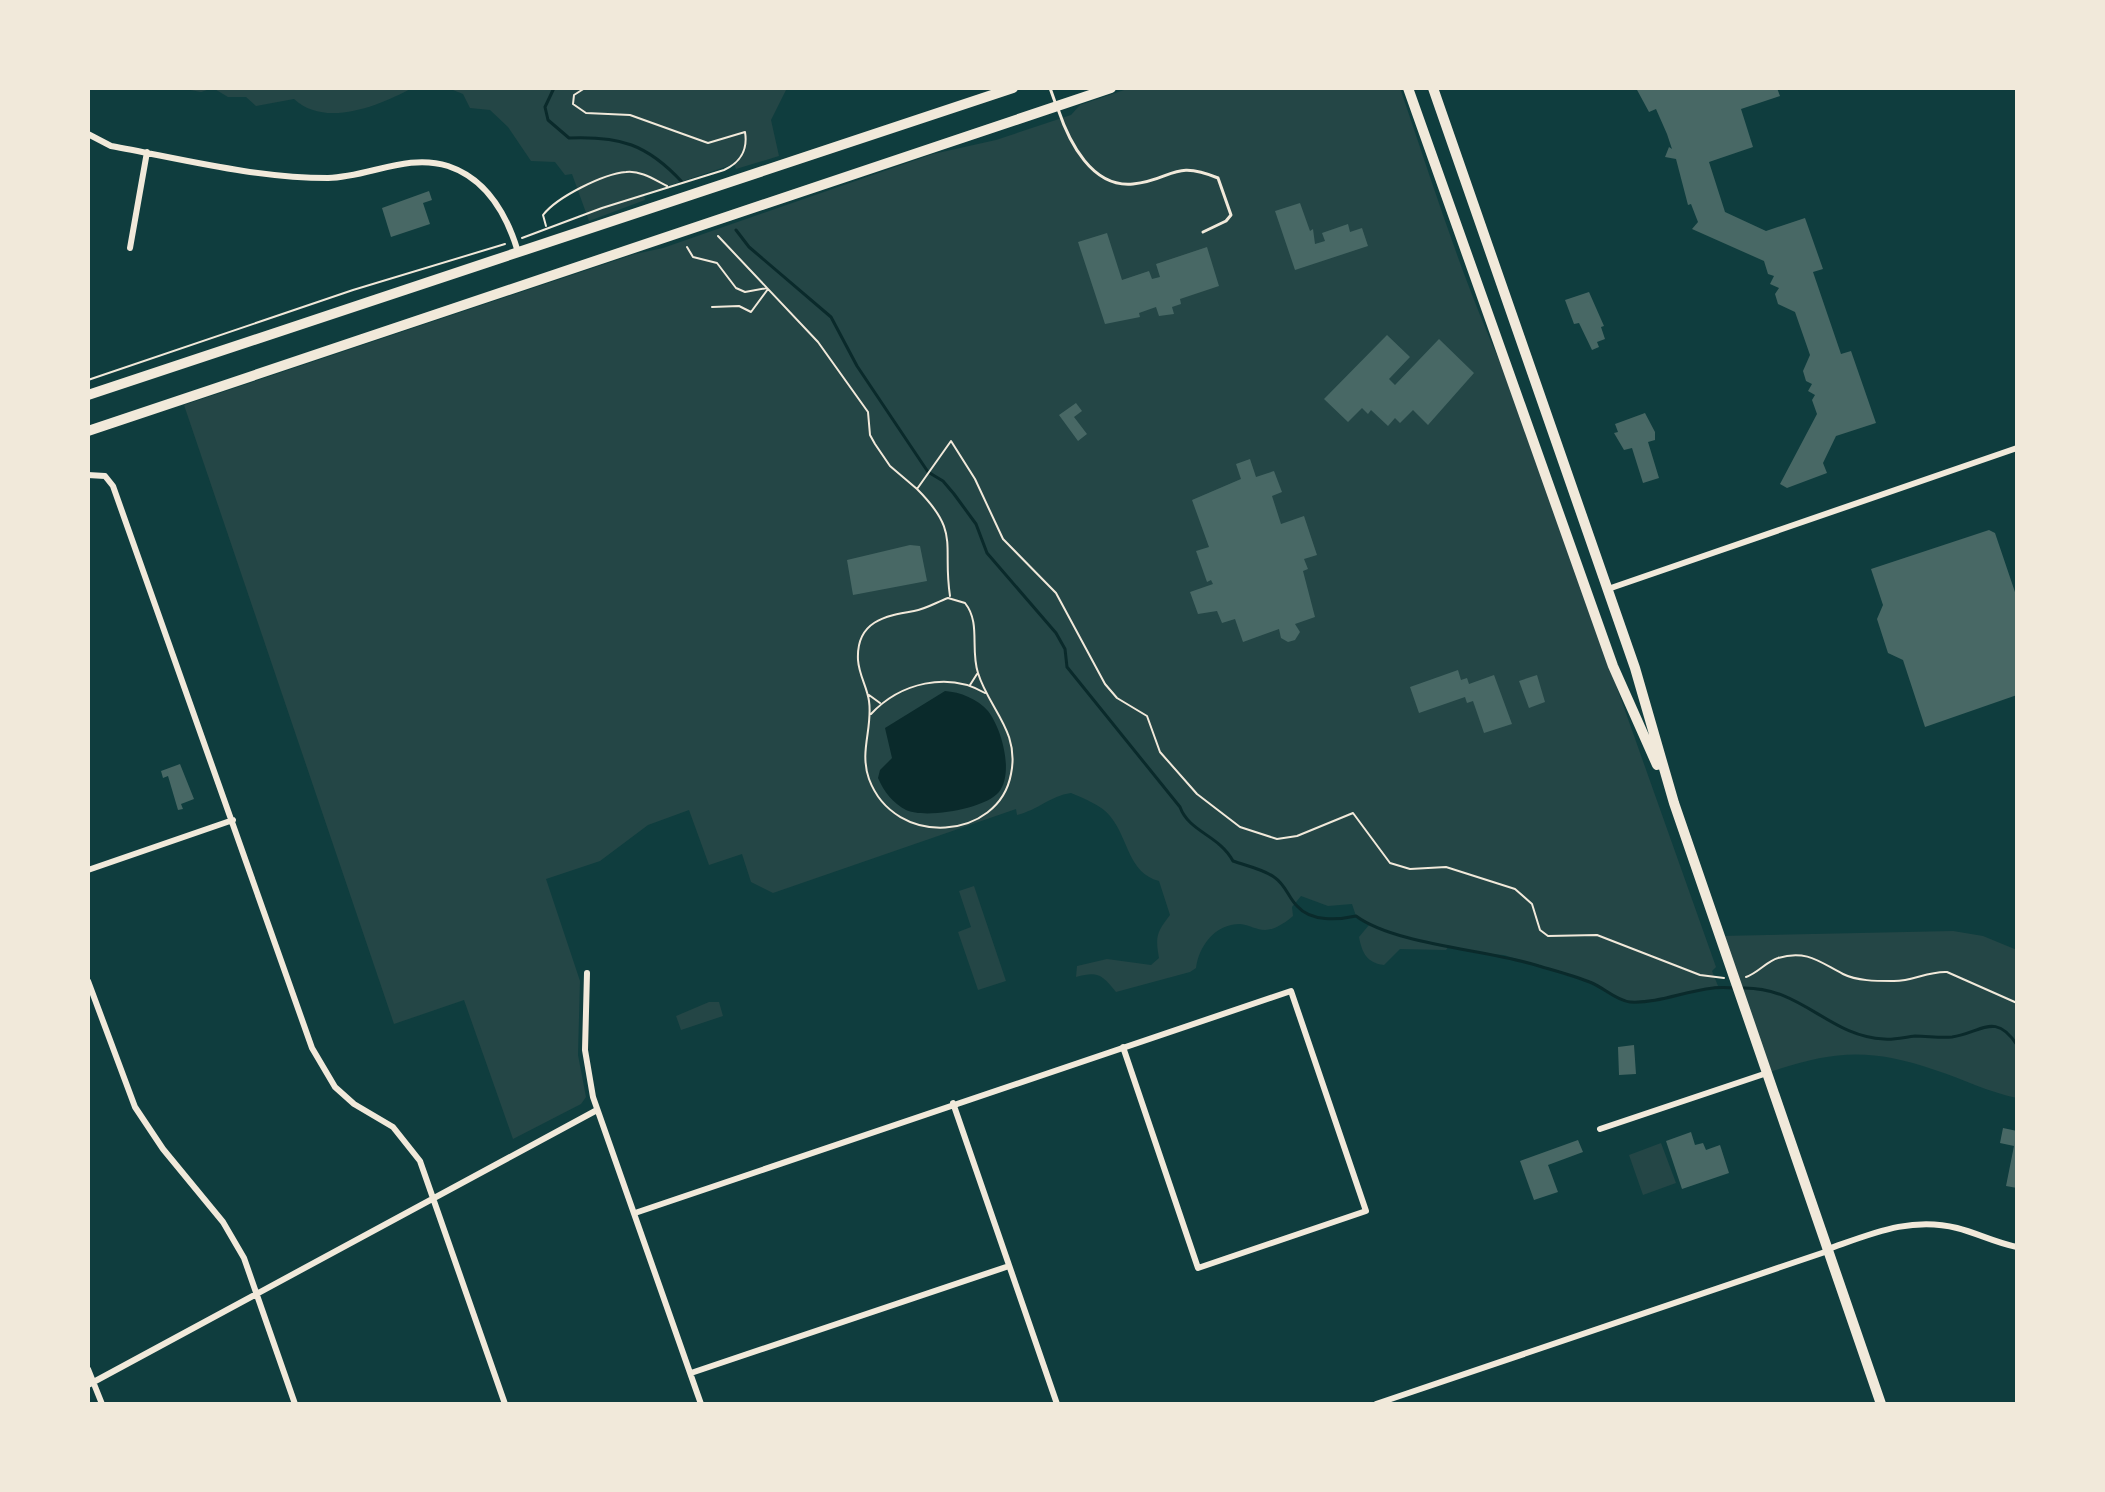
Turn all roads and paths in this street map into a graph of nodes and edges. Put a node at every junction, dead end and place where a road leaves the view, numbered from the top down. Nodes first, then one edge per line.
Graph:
1 (585, 88) edge
2 (1013, 88) edge
3 (1050, 88) edge
4 (1111, 88) edge
5 (1408, 88) edge
6 (1433, 88) edge
7 (1057, 106) junction
8 (88, 134) edge
9 (147, 152) junction
10 (667, 186) dead end
11 (547, 227) junction
12 (1203, 232) dead end
13 (718, 236) dead end
14 (524, 237) dead end
15 (505, 244) dead end
16 (687, 247) dead end
17 (130, 248) dead end
18 (518, 252) junction
19 (769, 288) junction
20 (712, 307) dead end
21 (88, 380) edge
22 (88, 395) edge
23 (88, 431) edge
24 (2017, 448) edge
25 (88, 475) edge
26 (917, 489) junction
27 (1608, 589) junction
28 (950, 598) junction
29 (978, 673) junction
30 (969, 685) junction
31 (867, 693) junction
32 (988, 694) junction
33 (881, 704) junction
34 (870, 714) junction
35 (1674, 803) junction
36 (233, 820) junction
37 (88, 870) edge
38 (587, 973) dead end
39 (1733, 976) junction
40 (88, 981) edge
41 (2017, 1003) edge
42 (1123, 1047) junction
43 (1767, 1073) junction
44 (953, 1103) junction
45 (597, 1110) junction
46 (1600, 1129) dead end
47 (434, 1198) junction
48 (635, 1213) junction
49 (2017, 1247) edge
50 (1828, 1250) junction
51 (1009, 1266) junction
52 (257, 1293) junction
53 (88, 1369) edge
54 (691, 1373) junction
55 (91, 1383) edge
56 (102, 1404) edge
57 (295, 1404) edge
58 (505, 1404) edge
59 (701, 1404) edge
60 (1057, 1404) edge
61 (1376, 1404) edge
62 (1881, 1404) edge

1 - 11 path
2 - 18 main road
3 - 7 lane
4 - 7 main road
5 - 35 main road
6 - 27 main road
7 - 12 lane
7 - 23 main road
8 - 9 street
9 - 17 street
9 - 18 street
10 - 11 path
11 - 14 path
13 - 19 path
15 - 21 path
16 - 19 path
18 - 22 main road
19 - 20 path
19 - 26 path
24 - 27 street
25 - 36 street
26 - 28 path
26 - 39 path
27 - 35 main road
28 - 29 path
28 - 31 path
29 - 30 path
29 - 32 path
30 - 32 path
30 - 33 path
31 - 33 path
31 - 34 path
32 - 34 path
33 - 34 path
35 - 39 main road
36 - 37 street
36 - 47 street
38 - 45 street
39 - 41 path
39 - 43 main road
40 - 52 street
42 - 42 street
42 - 44 street
43 - 46 street
43 - 50 main road
44 - 48 street
44 - 51 street
45 - 47 street
45 - 48 street
47 - 52 street
47 - 58 street
48 - 54 street
49 - 50 street
50 - 61 street
50 - 62 main road
51 - 54 street
51 - 60 street
52 - 55 street
52 - 57 street
53 - 55 street
54 - 59 street
55 - 56 street

